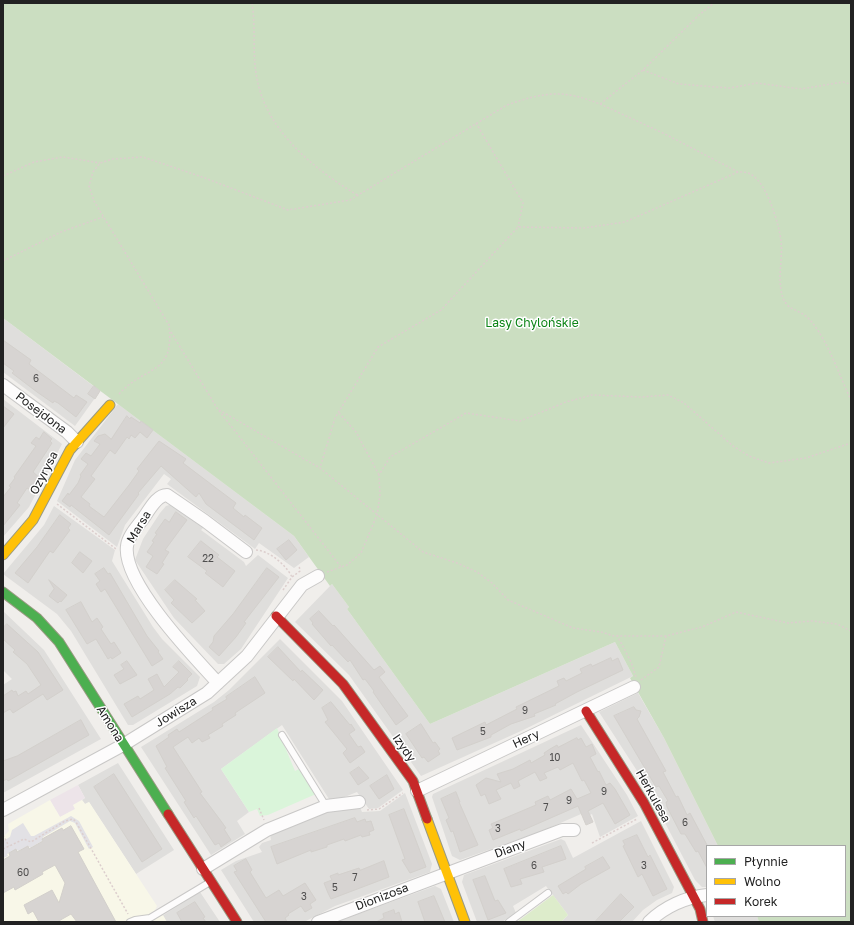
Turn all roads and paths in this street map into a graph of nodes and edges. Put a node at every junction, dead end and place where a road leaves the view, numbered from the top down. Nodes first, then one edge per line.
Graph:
1 (252, 3) edge
2 (714, 3) edge
3 (643, 70) junction
4 (851, 84) edge
5 (600, 104) junction
6 (476, 123) junction
7 (100, 162) junction
8 (738, 172) junction
9 (3, 176) edge
10 (360, 196) junction
11 (103, 216) junction
12 (518, 227) junction
13 (3, 262) edge
14 (170, 331) junction
15 (3, 385) edge
16 (851, 400) edge
17 (110, 404) joint
18 (217, 408) junction
19 (339, 414) junction
20 (77, 442) junction
21 (851, 443) edge
22 (320, 468) junction
23 (378, 474) junction
24 (46, 496) junction
25 (377, 515) junction
26 (246, 552) joint
27 (126, 554) junction
28 (3, 555) edge
29 (341, 567) junction
30 (318, 576) joint
31 (292, 577) dead end
32 (3, 592) edge
33 (276, 616) junction
34 (851, 631) edge
35 (617, 635) junction
36 (666, 636) junction
37 (218, 683) junction
38 (635, 686) junction
39 (586, 711) junction
40 (282, 735) dead end
41 (123, 745) junction
42 (412, 790) junction
43 (359, 802) joint
44 (326, 806) junction
45 (259, 808) dead end
46 (3, 810) edge
47 (642, 817) dead end
48 (265, 823) dead end
49 (574, 830) dead end
50 (3, 835) edge
51 (592, 843) dead end
52 (9, 846) junction
53 (3, 849) edge
54 (203, 869) junction
55 (447, 873) junction
56 (212, 882) junction
57 (548, 893) dead end
58 (706, 895) edge
59 (693, 897) junction
60 (131, 921) edge
61 (237, 922) edge
62 (318, 922) edge
63 (465, 922) edge
64 (509, 922) edge
65 (649, 922) edge
66 (703, 922) edge

1 - 10 path
2 - 3 path
3 - 4 path
3 - 5 path
5 - 6 path
5 - 8 path
6 - 10 path
6 - 12 path
7 - 9 path
7 - 10 path
7 - 11 path
8 - 12 path
8 - 16 path
11 - 13 path
11 - 14 path
12 - 19 path
14 - 17 path
14 - 18 path
15 - 20 street, Posejdona
17 - 20 street, Ozyrysa
18 - 22 path
18 - 29 path
19 - 22 path
19 - 23 path
20 - 24 street, Ozyrysa
21 - 23 path
22 - 25 path
23 - 25 path
24 - 27 path
24 - 28 street, Ozyrysa
25 - 29 path
25 - 35 path
26 - 27 street, Marsa
26 - 31 path
27 - 37 street, Marsa
29 - 30 path
30 - 33 street, Jowisza
32 - 41 street, Amona
33 - 37 street, Jowisza
33 - 42 street, Izydy
34 - 36 path
35 - 36 path
35 - 38 path
36 - 38 path
37 - 41 street, Jowisza
38 - 39 street, Hery
39 - 42 street, Hery
39 - 59 street, Herkulesa
40 - 44 lane
41 - 46 street, Jowisza
41 - 54 street, Amona
42 - 43 path
42 - 55 street, Izydy
43 - 44 street
44 - 54 street
45 - 48 path
47 - 51 path
49 - 55 street, Diany
50 - 52 path
52 - 53 path
52 - 60 path
54 - 56 street, Amona
55 - 62 street, Dionizosa
55 - 63 street, Izydy
56 - 60 lane
56 - 61 street, Amona
57 - 64 lane
58 - 59 street
59 - 65 street
59 - 66 street, Herkulesa

